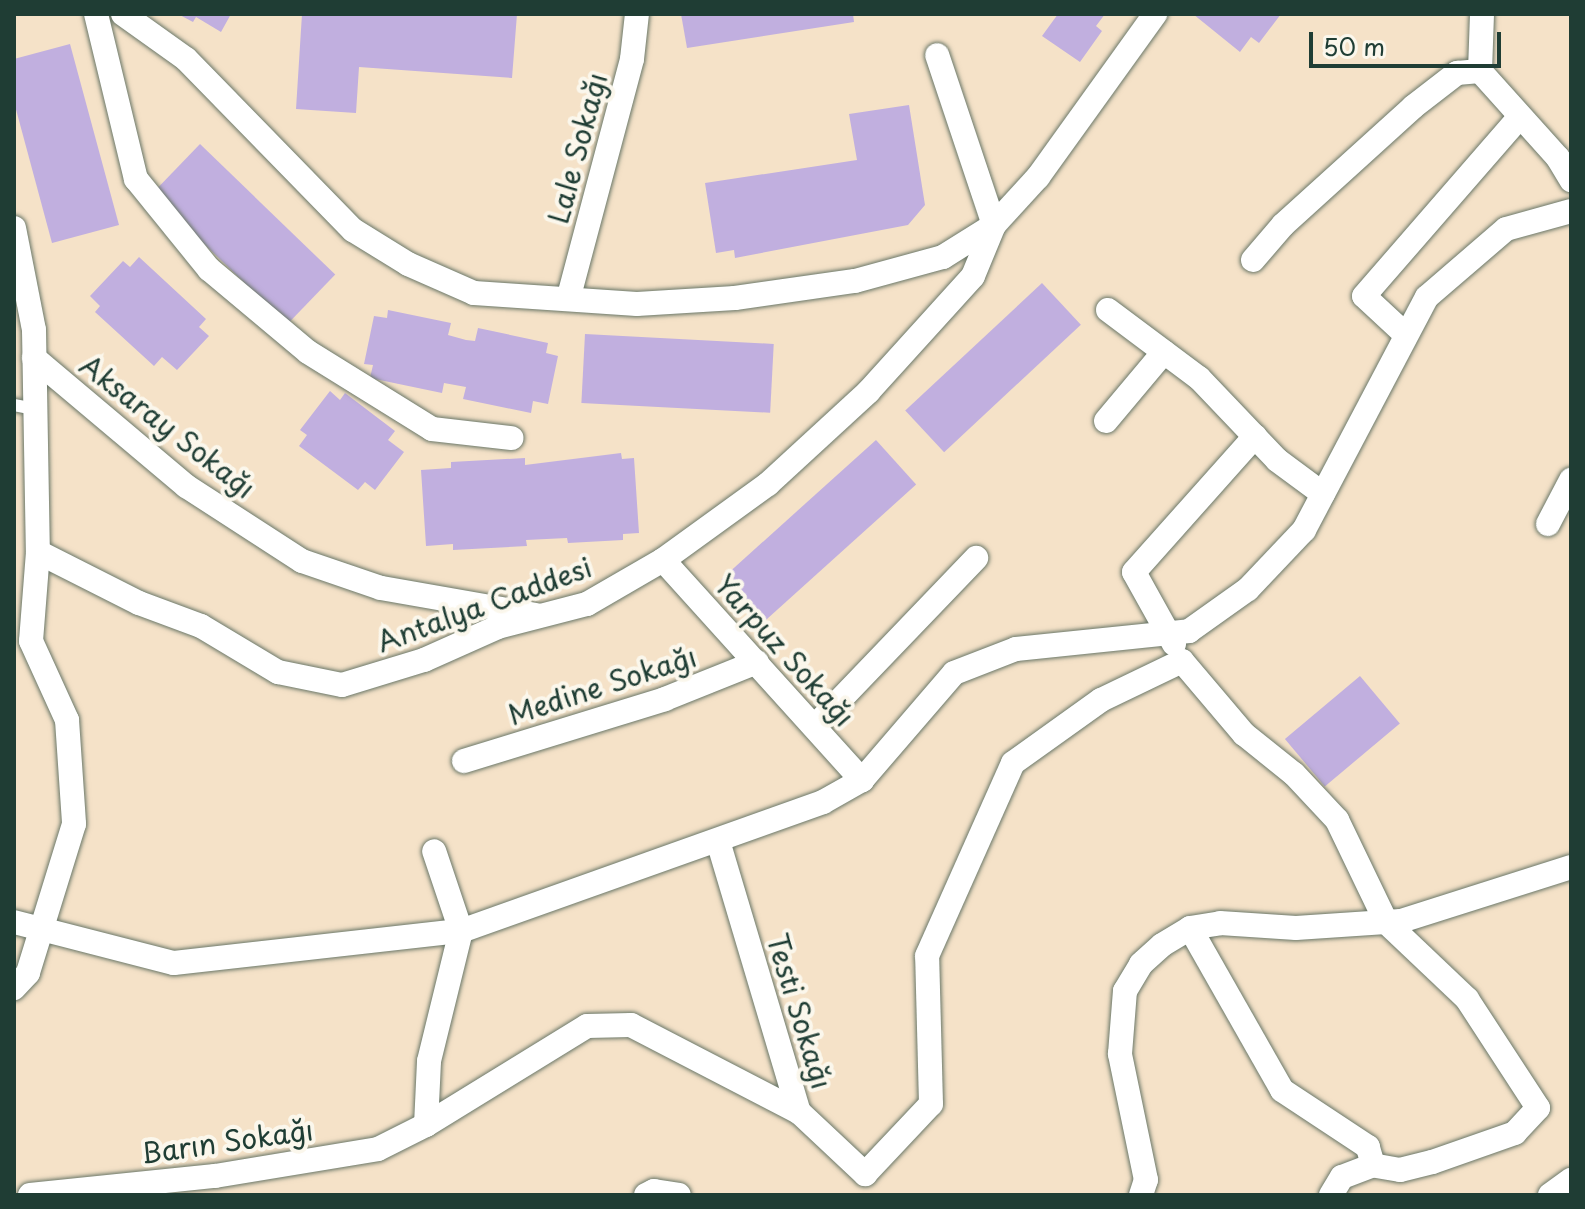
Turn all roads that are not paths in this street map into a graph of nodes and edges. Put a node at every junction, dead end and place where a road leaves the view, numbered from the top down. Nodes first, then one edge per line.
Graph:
1 (96, 14) edge
2 (123, 14) edge
3 (637, 14) edge
4 (1155, 14) edge
5 (1482, 14) edge
6 (937, 55) dead end
7 (1480, 71) junction
8 (1519, 118) junction
9 (1571, 180) edge
10 (1571, 211) edge
11 (994, 225) junction
12 (14, 228) edge
13 (1253, 260) dead end
14 (569, 296) junction
15 (1108, 310) dead end
16 (1406, 335) junction
17 (1164, 352) junction
18 (34, 358) junction
19 (25, 407) edge
20 (1106, 421) dead end
21 (1255, 436) junction
22 (511, 438) dead end
23 (1571, 480) edge
24 (1323, 494) junction
25 (1548, 524) dead end
26 (38, 552) junction
27 (976, 558) dead end
28 (663, 560) junction
29 (542, 616) junction
30 (23, 618) edge
31 (1168, 633) junction
32 (1182, 661) junction
33 (757, 662) junction
34 (815, 726) junction
35 (464, 761) dead end
36 (862, 780) junction
37 (718, 841) junction
38 (434, 851) dead end
39 (1571, 867) edge
40 (14, 922) edge
41 (1386, 922) junction
42 (1190, 928) junction
43 (461, 931) junction
44 (41, 933) junction
45 (14, 988) edge
46 (799, 1112) junction
47 (426, 1125) junction
48 (1373, 1165) junction
49 (1571, 1180) edge
50 (867, 1185) edge
51 (30, 1195) edge
52 (646, 1195) edge
53 (679, 1195) edge
54 (1141, 1195) edge
55 (1331, 1195) edge
56 (1550, 1195) edge

1 - 22 street
2 - 14 street
3 - 14 street, Lale Sokağı
4 - 11 street, Antalya Caddesi
5 - 7 street
6 - 11 street
7 - 8 street
7 - 13 street
8 - 9 street
8 - 16 street
10 - 16 street
11 - 14 street
11 - 28 street, Antalya Caddesi
12 - 18 street
15 - 17 street
16 - 24 street
17 - 20 street
17 - 21 street
18 - 19 street
18 - 29 street, Aksaray Sokağı
19 - 26 street
21 - 24 street
21 - 31 street
23 - 25 street
24 - 31 street
26 - 29 street, Antalya Caddesi
26 - 30 street
27 - 34 street
28 - 29 street, Antalya Caddesi
28 - 33 street, Yarpuz Sokağı
30 - 44 street
31 - 32 street
31 - 36 street
32 - 41 street
32 - 50 street
33 - 34 street, Yarpuz Sokağı
33 - 35 street, Medine Sokağı
34 - 36 street, Yarpuz Sokağı
36 - 37 street
37 - 43 street
37 - 46 street, Testi Sokağı
38 - 43 street
39 - 41 street
40 - 44 street
41 - 42 street
41 - 48 street
42 - 48 street
42 - 54 street
43 - 44 street
43 - 47 street
44 - 45 street
46 - 47 street, Barın Sokağı
46 - 50 street, Testi Sokağı
47 - 51 street, Barın Sokağı
48 - 55 street
49 - 56 street
52 - 53 street

